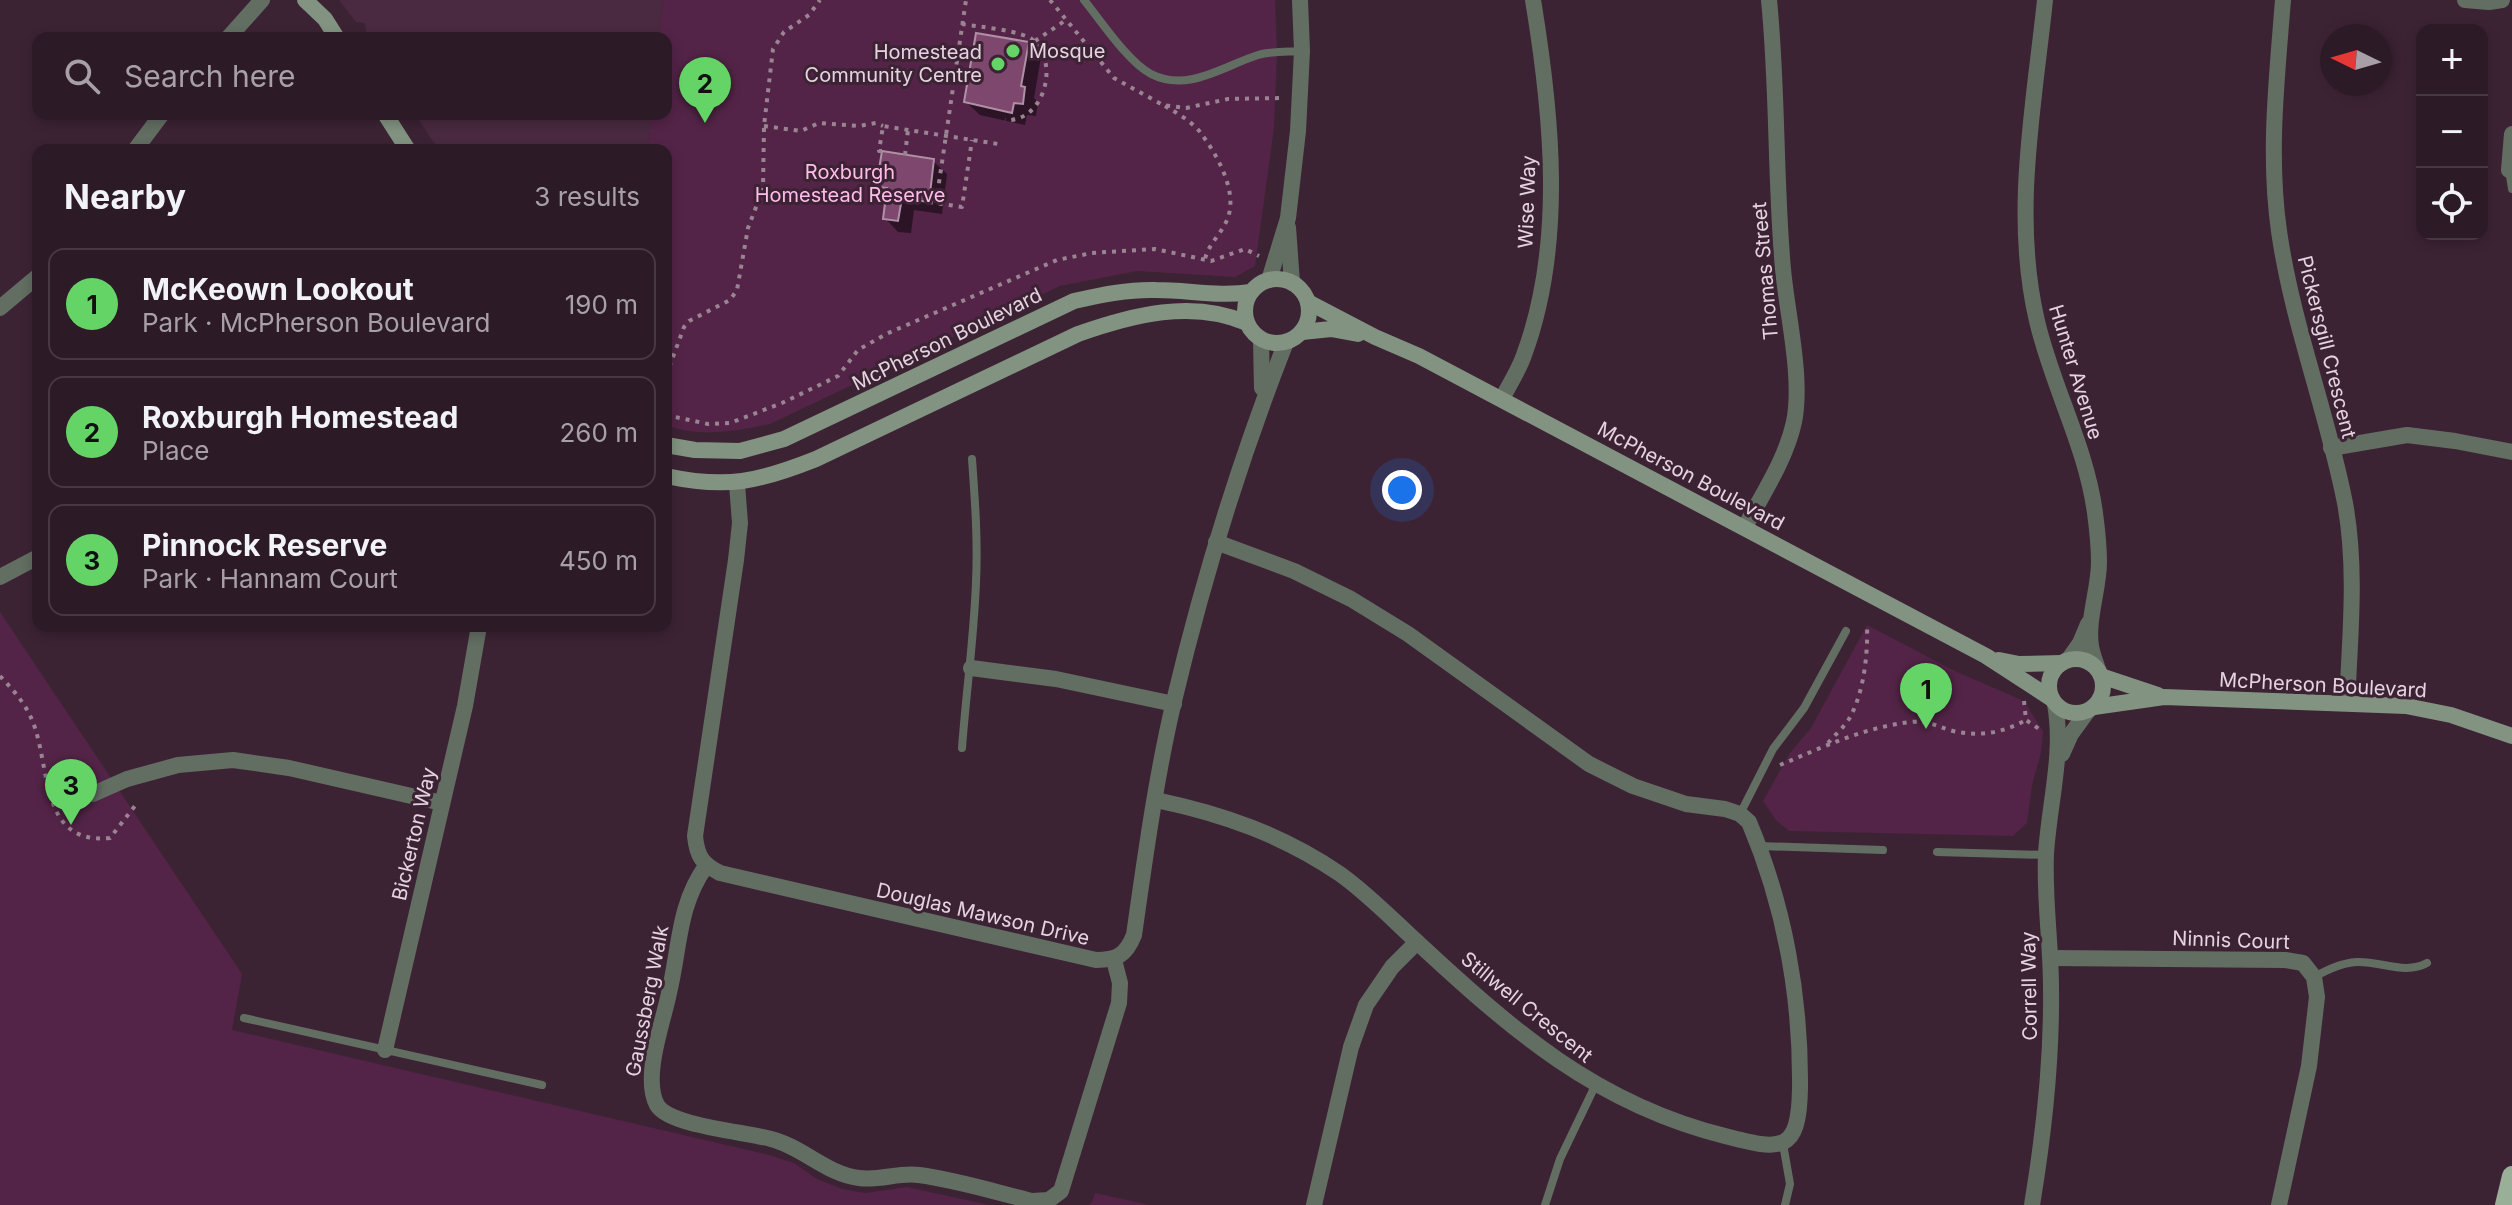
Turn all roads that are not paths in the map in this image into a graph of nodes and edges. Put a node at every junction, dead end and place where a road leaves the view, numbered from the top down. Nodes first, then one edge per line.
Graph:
1 (262, 0) edge
2 (305, 0) edge
3 (1084, 0) edge
4 (1300, 0) edge
5 (1533, 0) edge
6 (1769, 0) edge
7 (2045, 0) edge
8 (2283, 0) edge
9 (2465, 0) edge
10 (2504, 0) edge
11 (2512, 12) edge
12 (233, 32) edge
13 (333, 32) edge
14 (1302, 51) junction
15 (158, 120) edge
16 (389, 120) edge
17 (2512, 134) edge
18 (140, 144) edge
19 (404, 144) edge
20 (2509, 170) joint
21 (2512, 189) edge
22 (1288, 218) junction
23 (1271, 272) junction
24 (32, 281) edge
25 (1292, 283) junction
26 (1251, 292) junction
27 (1308, 302) junction
28 (0, 308) edge
29 (1247, 323) junction
30 (1302, 332) junction
31 (1375, 337) junction
32 (1261, 340) junction
33 (1286, 342) junction
34 (1502, 399) junction
35 (1261, 405) junction
36 (672, 446) edge
37 (2331, 448) junction
38 (2512, 452) edge
39 (972, 459) dead end
40 (672, 477) edge
41 (737, 484) junction
42 (1745, 527) junction
43 (1216, 542) junction
44 (32, 560) edge
45 (0, 577) edge
46 (2093, 612) junction
47 (1846, 631) dead end
48 (478, 632) edge
49 (1986, 656) junction
50 (2065, 661) junction
51 (971, 668) junction
52 (2100, 673) junction
53 (2164, 697) junction
54 (2053, 701) junction
55 (2347, 703) junction
56 (1174, 704) junction
57 (2090, 709) junction
58 (2478, 723) junction
59 (2512, 728) edge
60 (2512, 736) edge
61 (962, 748) dead end
62 (2057, 766) junction
63 (93, 794) dead end
64 (1156, 800) junction
65 (442, 803) junction
66 (1740, 814) junction
67 (1759, 846) junction
68 (1883, 850) dead end
69 (1937, 852) dead end
70 (2046, 855) junction
71 (706, 866) junction
72 (1417, 942) junction
73 (2051, 958) junction
74 (1114, 960) junction
75 (2427, 963) dead end
76 (2314, 977) junction
77 (244, 1018) dead end
78 (385, 1050) junction
79 (542, 1085) dead end
80 (1595, 1086) junction
81 (1783, 1144) junction
82 (2512, 1176) edge
83 (1314, 1205) edge
84 (1545, 1205) edge
85 (1785, 1205) edge
86 (2032, 1205) edge
87 (2279, 1205) edge
88 (2505, 1205) edge

1 - 12 street
2 - 13 street
3 - 14 lane
4 - 14 street
5 - 34 street, Wise Way
6 - 42 street, Thomas Street
7 - 46 street, Hunter Avenue
8 - 37 street, Pickersgill Crescent
9 - 10 street
10 - 11 street
14 - 22 street
15 - 18 street
16 - 19 street
17 - 20 street
20 - 21 lane
22 - 23 street
22 - 25 street
23 - 25 street
23 - 26 street
24 - 28 street
25 - 27 street
26 - 29 street
26 - 36 street, McPherson Boulevard
27 - 30 street
27 - 31 street, McPherson Boulevard
29 - 32 street
29 - 41 street
30 - 31 street, McPherson Boulevard
30 - 33 street
31 - 34 street, McPherson Boulevard
32 - 33 street
32 - 35 street, Douglas Mawson Drive
33 - 35 street, Douglas Mawson Drive
34 - 42 street, McPherson Boulevard
35 - 43 street, Douglas Mawson Drive
37 - 38 street
37 - 55 street, Pickersgill Crescent
39 - 51 lane
40 - 41 street
41 - 71 street
42 - 49 street, McPherson Boulevard
43 - 56 street, Douglas Mawson Drive
43 - 66 street
44 - 45 street
46 - 50 street, Hunter Avenue
46 - 52 street, Hunter Avenue
47 - 66 lane
48 - 65 street, Bickerton Way
49 - 50 street, McPherson Boulevard
49 - 54 street, McPherson Boulevard
50 - 52 street
50 - 54 street
51 - 56 street
51 - 61 lane
52 - 53 street, McPherson Boulevard
52 - 57 street
53 - 55 street, McPherson Boulevard
53 - 57 street, McPherson Boulevard
54 - 57 street
54 - 62 street, Correll Way
55 - 58 street, McPherson Boulevard
56 - 64 street, Douglas Mawson Drive
57 - 62 street, Correll Way
58 - 59 street, McPherson Boulevard
58 - 60 street, McPherson Boulevard
62 - 70 street, Correll Way
63 - 65 street
64 - 72 street, Stillwell Crescent
64 - 74 street, Douglas Mawson Drive
65 - 78 street, Bickerton Way
66 - 67 street
67 - 68 lane
67 - 81 street
69 - 70 lane
70 - 73 street, Correll Way
71 - 74 street, Douglas Mawson Drive
71 - 74 street, Gaussberg Walk
72 - 80 street, Stillwell Crescent
72 - 83 street
73 - 76 street, Ninnis Court
73 - 86 street, Correll Way
75 - 76 lane
76 - 87 street
77 - 78 lane
78 - 79 lane
80 - 81 street, Stillwell Crescent
80 - 84 lane
81 - 85 lane
82 - 88 main road

